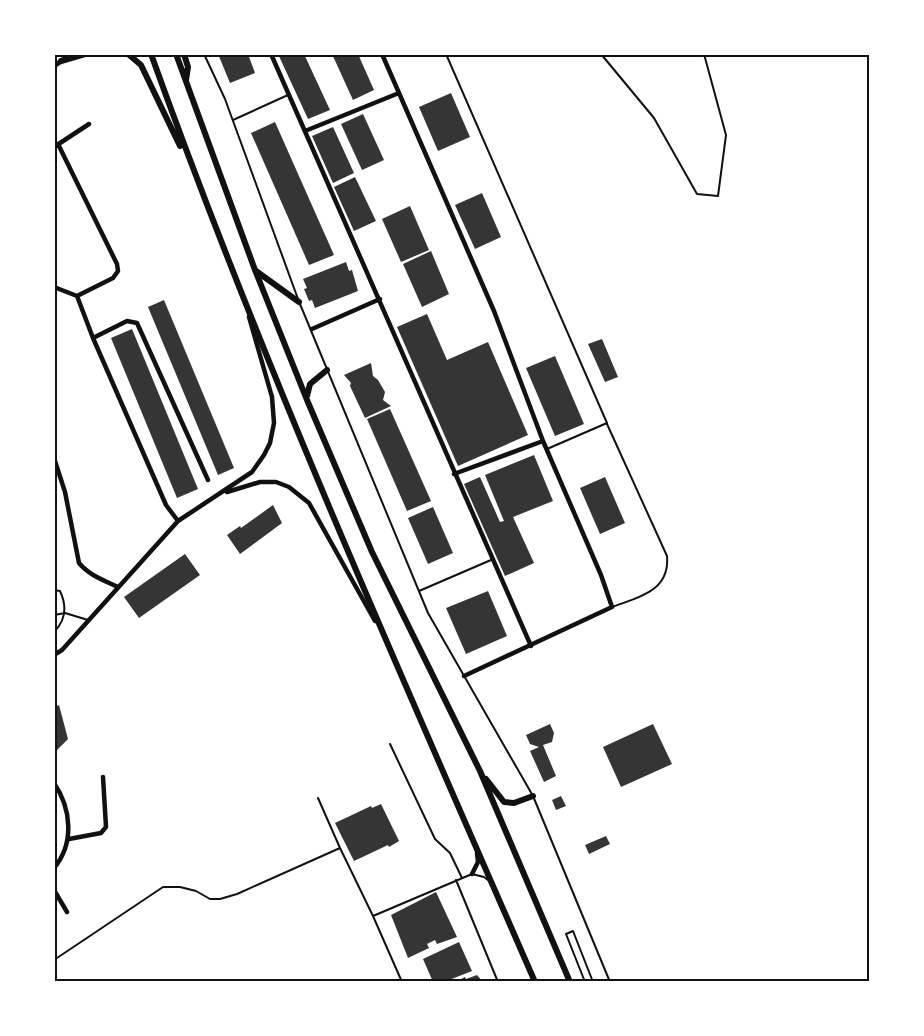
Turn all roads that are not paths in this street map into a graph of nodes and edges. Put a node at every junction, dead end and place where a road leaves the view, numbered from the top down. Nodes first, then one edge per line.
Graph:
1 (72, 54) edge
2 (85, 54) edge
3 (128, 54) edge
4 (151, 54) edge
5 (176, 54) edge
6 (184, 54) edge
7 (204, 54) edge
8 (271, 54) edge
9 (381, 54) edge
10 (446, 54) edge
11 (61, 61) junction
12 (54, 66) edge
13 (186, 84) junction
14 (399, 93) junction
15 (289, 95) junction
16 (233, 120) junction
17 (89, 124) dead end
18 (305, 131) junction
19 (56, 146) edge
20 (196, 179) junction
21 (255, 270) junction
22 (54, 287) edge
23 (77, 296) junction
24 (380, 299) junction
25 (299, 302) junction
26 (245, 304) junction
27 (312, 328) junction
28 (93, 338) junction
29 (327, 370) junction
30 (306, 400) junction
31 (607, 423) junction
32 (543, 441) junction
33 (547, 449) junction
34 (54, 458) edge
35 (454, 474) junction
36 (208, 480) dead end
37 (221, 493) junction
38 (178, 521) junction
39 (493, 560) junction
40 (118, 586) junction
41 (54, 590) edge
42 (419, 591) junction
43 (612, 607) junction
44 (65, 613) junction
45 (54, 615) edge
46 (88, 620) junction
47 (54, 632) edge
48 (384, 637) junction
49 (531, 646) junction
50 (54, 654) edge
51 (464, 676) junction
52 (390, 744) dead end
53 (480, 771) junction
54 (103, 777) dead end
55 (54, 783) edge
56 (533, 796) junction
57 (318, 798) dead end
58 (69, 839) junction
59 (340, 848) junction
60 (476, 848) junction
61 (54, 868) edge
62 (471, 874) junction
63 (462, 878) junction
64 (456, 880) junction
65 (491, 883) junction
66 (54, 890) edge
67 (67, 912) dead end
68 (373, 916) junction
69 (54, 960) edge
70 (402, 982) edge
71 (498, 982) edge
72 (535, 982) edge
73 (570, 982) edge
74 (610, 982) edge

1 - 11 street
2 - 11 main road
3 - 20 main road
4 - 20 main road
5 - 13 main road
6 - 13 main road
7 - 16 lane
8 - 15 street
9 - 14 street
10 - 31 lane
11 - 12 street
13 - 21 main road
14 - 18 street
14 - 32 street
15 - 16 lane
15 - 18 street
16 - 25 lane
17 - 19 street
18 - 24 street
19 - 23 street
20 - 26 main road
21 - 25 main road
21 - 30 main road
22 - 23 street
23 - 28 street
24 - 27 street
24 - 35 street
25 - 27 lane
26 - 37 street
26 - 48 main road
27 - 29 lane
28 - 36 street
28 - 38 street
29 - 30 main road
29 - 42 lane
30 - 53 main road
31 - 33 lane
31 - 43 lane
32 - 33 street
32 - 35 street
33 - 43 street
34 - 40 street
35 - 39 street
37 - 38 street
37 - 48 street
38 - 40 street
39 - 42 lane
39 - 49 street
40 - 46 street
41 - 44 lane
42 - 51 lane
43 - 49 street
44 - 45 lane
44 - 46 lane
44 - 47 lane
46 - 50 street
48 - 60 main road
49 - 51 street
51 - 56 lane
52 - 63 lane
53 - 56 main road
53 - 73 main road
54 - 58 street
55 - 58 street
56 - 74 lane
57 - 59 lane
58 - 61 street
59 - 68 lane
59 - 69 lane
60 - 62 street
60 - 65 main road
62 - 63 lane
62 - 65 lane
63 - 64 lane
64 - 68 lane
64 - 71 lane
65 - 72 main road
66 - 67 street
68 - 70 lane

